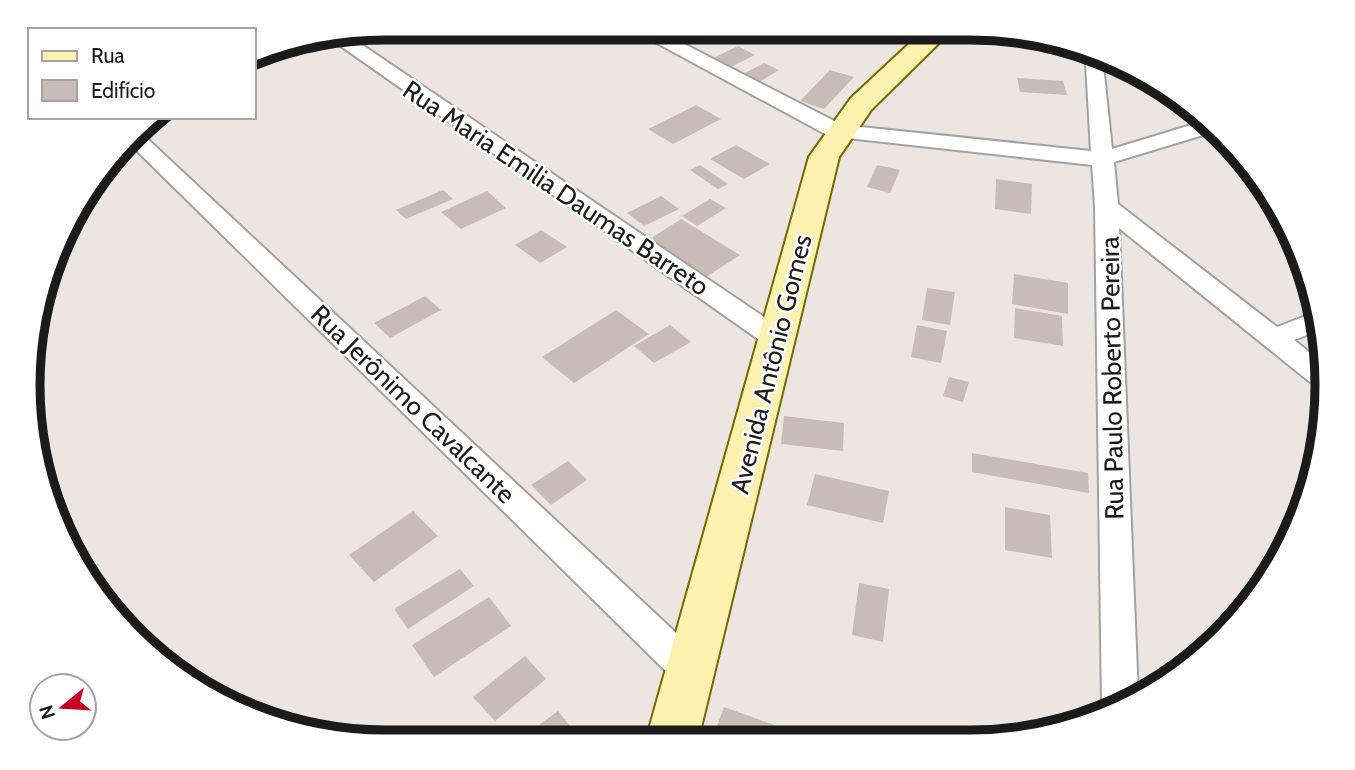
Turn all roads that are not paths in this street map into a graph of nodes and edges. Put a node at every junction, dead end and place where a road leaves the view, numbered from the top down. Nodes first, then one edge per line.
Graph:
1 (661, 40) edge
2 (926, 40) edge
3 (345, 43) edge
4 (1094, 63) edge
5 (1200, 129) edge
6 (837, 131) junction
7 (140, 142) edge
8 (1102, 159) junction
9 (1107, 206) junction
10 (1309, 324) edge
11 (1273, 338) junction
12 (777, 339) junction
13 (1314, 371) edge
14 (692, 672) junction
15 (1120, 695) edge
16 (675, 730) edge

1 - 6 street
2 - 6 street, Avenida Antônio Gomes
3 - 12 street, Rua Maria Emilia Daumas Barreto
4 - 8 street, Rua Paulo Roberto Pereira
5 - 8 street
6 - 8 street
6 - 12 street, Avenida Antônio Gomes
7 - 14 street, Rua Jerônimo Cavalcante
8 - 9 street, Rua Paulo Roberto Pereira
9 - 11 street
9 - 15 street, Rua Paulo Roberto Pereira
10 - 11 street
11 - 13 street
12 - 14 street, Avenida Antônio Gomes
14 - 16 street, Avenida Antônio Gomes

